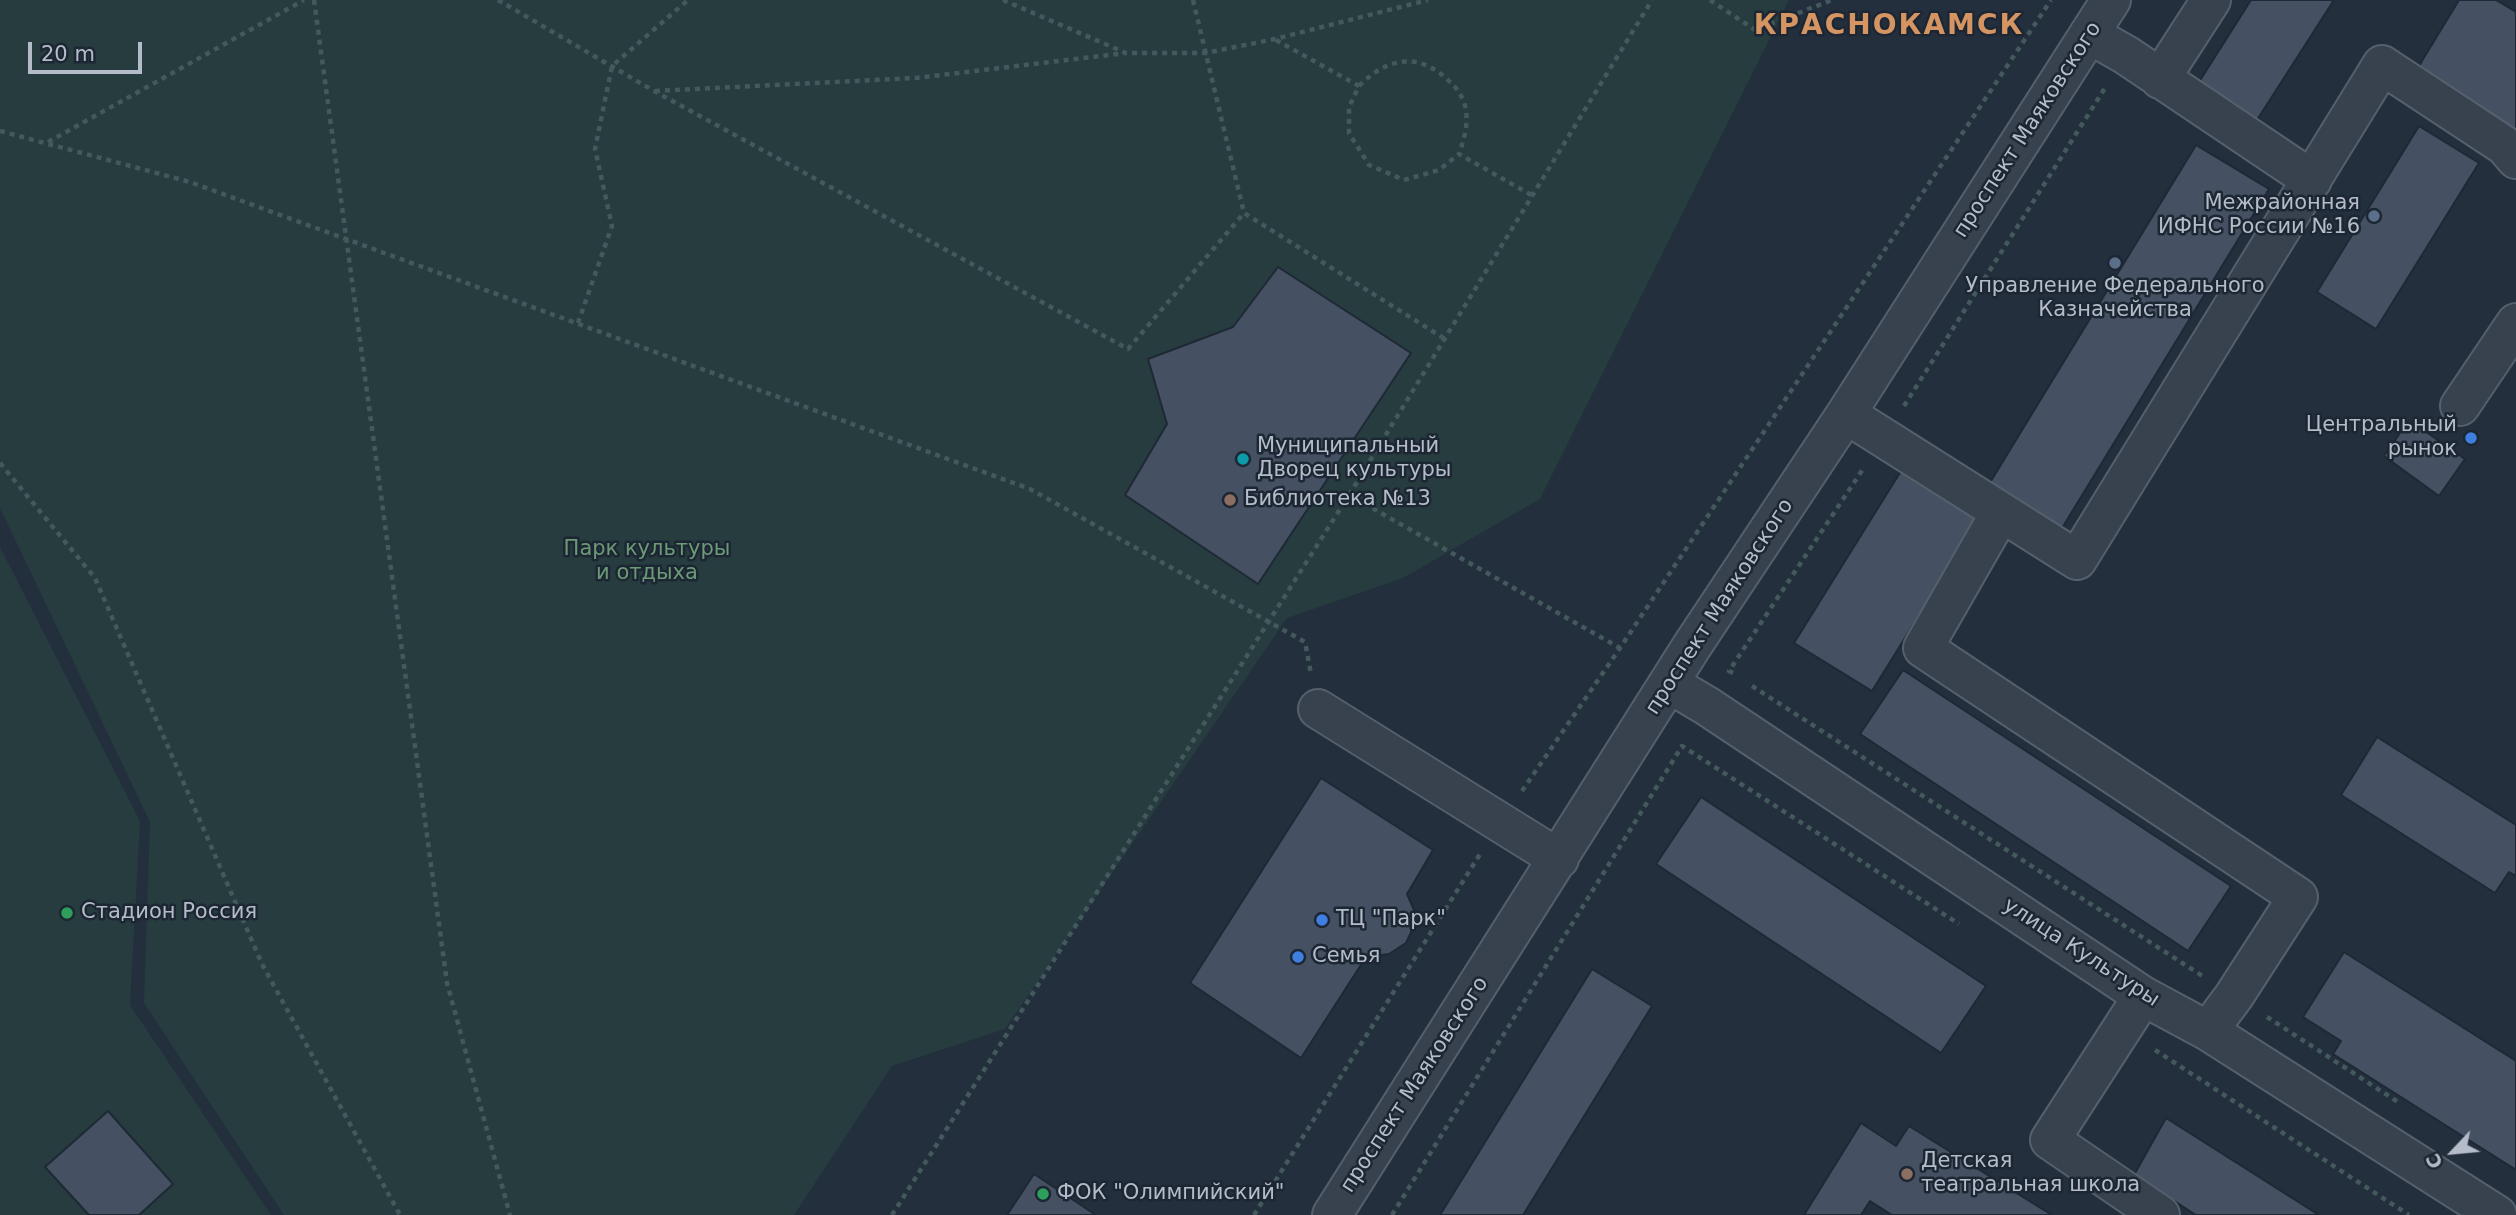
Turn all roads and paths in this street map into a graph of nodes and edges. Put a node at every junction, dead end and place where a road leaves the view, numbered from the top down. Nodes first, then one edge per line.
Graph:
1 (304, 0) edge
2 (314, 0) edge
3 (498, 0) edge
4 (688, 0) edge
5 (1003, 0) edge
6 (1193, 0) edge
7 (1428, 0) edge
8 (1652, 0) edge
9 (1710, 0) edge
10 (1832, 0) edge
11 (2051, 0) edge
12 (2111, 0) edge
13 (2211, 0) edge
14 (2089, 34) junction
15 (1275, 39) junction
16 (1206, 53) junction
17 (1126, 54) junction
18 (2126, 55) junction
19 (612, 66) junction
20 (2160, 79) junction
21 (1359, 86) junction
22 (654, 91) junction
23 (0, 131) edge
24 (48, 142) junction
25 (1459, 154) junction
26 (2516, 159) edge
27 (2312, 180) junction
28 (1533, 196) junction
29 (1244, 213) junction
30 (345, 237) junction
31 (578, 323) junction
32 (2516, 323) edge
33 (1445, 339) junction
34 (2460, 406) dead end
35 (1846, 414) junction
36 (1884, 439) junction
37 (0, 464) edge
38 (1349, 495) junction
39 (2001, 512) junction
40 (1269, 623) junction
41 (1620, 649) junction
42 (1670, 684) junction
43 (1318, 709) joint
44 (1682, 746) dead end
45 (1499, 823) junction
46 (1559, 859) junction
47 (2143, 996) junction
48 (2234, 996) junction
49 (2208, 1031) junction
50 (2410, 1110) dead end
51 (400, 1215) edge
52 (510, 1215) edge
53 (892, 1215) edge
54 (1254, 1215) edge
55 (1332, 1215) edge
56 (1392, 1215) edge
57 (2160, 1215) edge
58 (2497, 1215) edge

1 - 24 path
2 - 30 path
3 - 19 path
4 - 19 path
5 - 17 path
6 - 16 path
7 - 15 path
8 - 28 path
9 - 10 path
11 - 41 path
12 - 14 street, проспект Маяковского
13 - 20 street
14 - 18 street
14 - 35 street, проспект Маяковского
15 - 16 path
15 - 21 path
16 - 17 path
16 - 29 path
17 - 22 path
18 - 20 street
18 - 36 path
19 - 22 path
19 - 31 path
20 - 27 street
21 - 25 path
21 - 25 path
22 - 29 path
23 - 24 path
24 - 30 path
25 - 28 path
26 - 27 street
27 - 39 street
28 - 33 path
29 - 33 path
30 - 31 path
30 - 52 path
31 - 40 path
32 - 34 street
33 - 38 path
35 - 36 street
35 - 42 street, проспект Маяковского
36 - 39 street
36 - 48 path
37 - 51 path
38 - 40 path
38 - 41 path
39 - 48 street
40 - 43 path
40 - 53 path
41 - 45 path
42 - 46 street, проспект Маяковского
42 - 47 street, улица Культуры
43 - 45 street
44 - 56 path
45 - 46 street
45 - 54 path
46 - 55 street, проспект Маяковского
47 - 49 street, улица Культуры
47 - 57 street
48 - 49 street
48 - 50 path
49 - 58 street, улица Культуры

